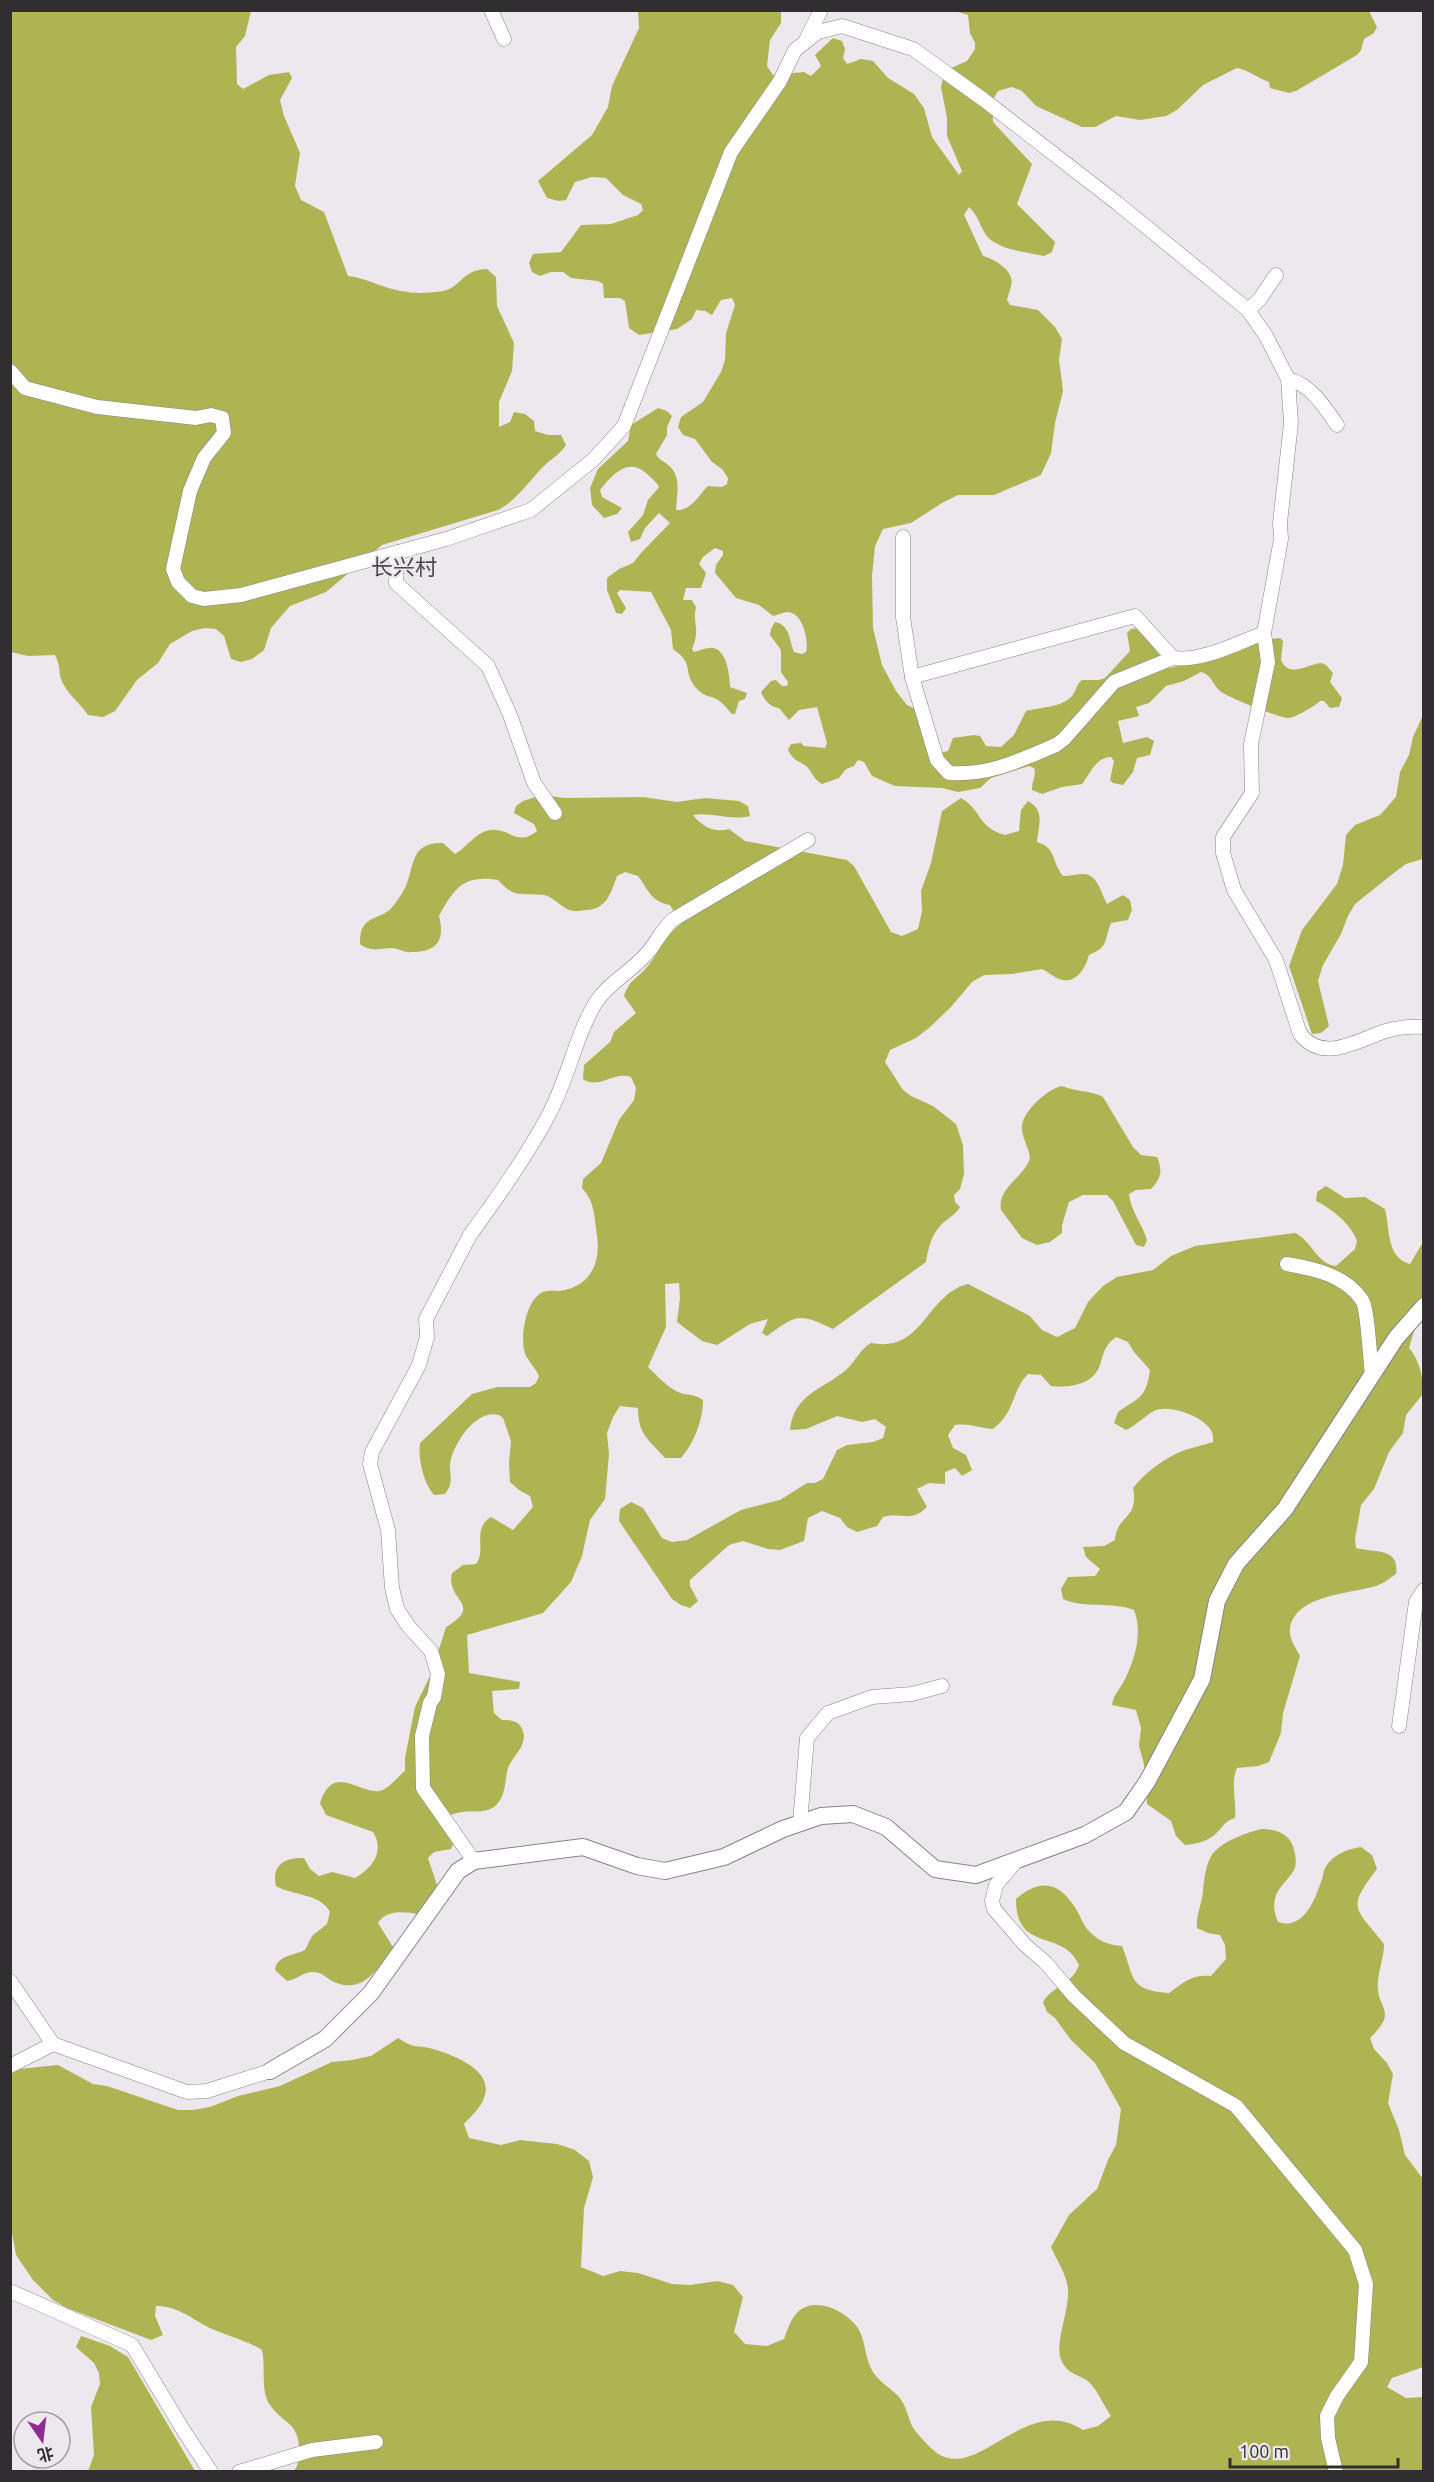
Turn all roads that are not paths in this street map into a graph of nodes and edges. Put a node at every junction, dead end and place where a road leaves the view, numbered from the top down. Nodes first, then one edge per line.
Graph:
1 (491, 10) edge
2 (821, 10) edge
3 (504, 39) dead end
4 (805, 42) junction
5 (1276, 275) dead end
6 (1248, 310) junction
7 (10, 371) edge
8 (1288, 379) junction
9 (1337, 425) dead end
10 (903, 537) dead end
11 (397, 552) junction
12 (1264, 633) junction
13 (1173, 658) junction
14 (912, 677) junction
15 (555, 813) dead end
16 (808, 840) dead end
17 (1424, 1027) edge
18 (1287, 1264) dead end
19 (1424, 1306) edge
20 (1372, 1375) junction
21 (1424, 1590) edge
22 (942, 1686) dead end
23 (1399, 1726) dead end
24 (800, 1823) junction
25 (1018, 1859) junction
26 (474, 1861) junction
27 (10, 1981) edge
28 (53, 2044) junction
29 (10, 2066) edge
30 (270, 2071) joint
31 (10, 2291) edge
32 (376, 2442) dead end
33 (211, 2472) edge
34 (239, 2472) edge
35 (1336, 2472) edge

1 - 3 street
2 - 4 street
4 - 6 street
4 - 11 street
5 - 6 street
6 - 8 street
7 - 11 street
8 - 9 street
8 - 12 street
10 - 14 street
11 - 15 street
12 - 13 street
12 - 17 street
13 - 14 street
13 - 14 street
16 - 26 street
18 - 20 street
19 - 20 street
20 - 25 street
21 - 23 street
22 - 24 street
24 - 25 street
24 - 26 street
25 - 35 street
26 - 30 street
27 - 28 street
28 - 29 street
28 - 30 street
31 - 33 street
32 - 34 street

